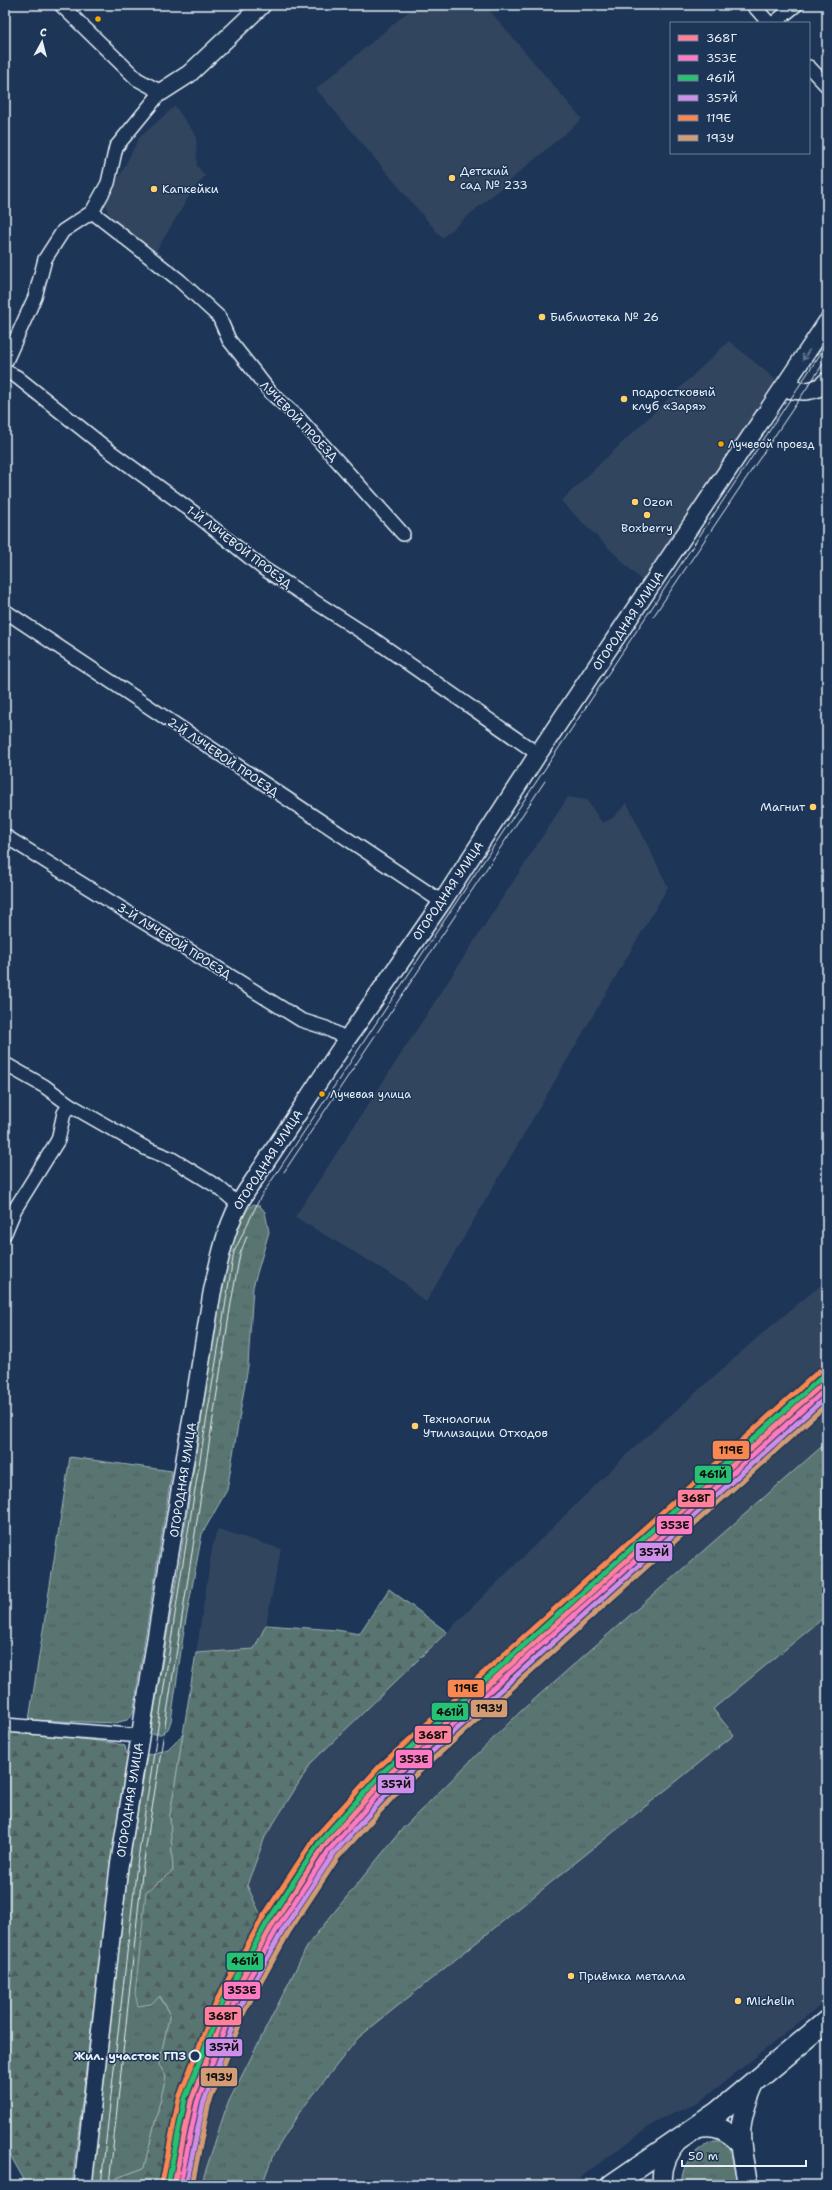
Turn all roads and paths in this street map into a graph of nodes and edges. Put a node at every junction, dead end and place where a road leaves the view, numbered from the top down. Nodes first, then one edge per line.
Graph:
1 (61, 5) edge
2 (262, 5) edge
3 (753, 5) edge
4 (796, 5) edge
5 (768, 22) edge
6 (775, 22) edge
7 (810, 68) edge
8 (827, 86) edge
9 (161, 92) junction
10 (92, 212) junction
11 (827, 322) edge
12 (5, 363) edge
13 (5, 371) edge
14 (827, 381) edge
15 (784, 388) junction
16 (403, 534) dead end
17 (5, 611) edge
18 (538, 754) junction
19 (5, 836) edge
20 (442, 902) junction
21 (347, 1039) junction
22 (5, 1064) edge
23 (70, 1105) junction
24 (238, 1204) junction
25 (5, 1233) edge
26 (5, 1725) edge
27 (141, 1736) junction
28 (827, 2021) edge
29 (755, 2082) junction
30 (698, 2128) junction
31 (680, 2140) junction
32 (740, 2143) junction
33 (83, 2185) edge
34 (612, 2185) edge
35 (663, 2185) edge
36 (748, 2185) edge

1 - 9 street
2 - 9 street
3 - 5 street
4 - 6 street
7 - 8 street
9 - 10 street
10 - 12 street
10 - 16 street, ЛУЧЕВОЙ ПРОЕЗД
11 -> 15 street, ОГОРОДНАЯ УЛИЦА
13 - 18 street, 1-Й ЛУЧЕВОЙ ПРОЕЗД
14 - 15 street
15 - 18 street, ОГОРОДНАЯ УЛИЦА
17 - 20 street, 2-Й ЛУЧЕВОЙ ПРОЕЗД
18 - 20 street, ОГОРОДНАЯ УЛИЦА
19 - 21 street, 3-Й ЛУЧЕВОЙ ПРОЕЗД
20 - 21 street, ОГОРОДНАЯ УЛИЦА
21 - 24 street, ОГОРОДНАЯ УЛИЦА
22 - 23 street
23 - 24 street
23 - 25 street
24 - 27 street, ОГОРОДНАЯ УЛИЦА
26 - 27 street
27 - 33 street, ОГОРОДНАЯ УЛИЦА
28 - 29 main road
29 - 30 main road
29 - 32 main road
30 - 31 main road
30 - 32 main road
31 - 34 main road
31 - 35 main road
32 - 36 main road

